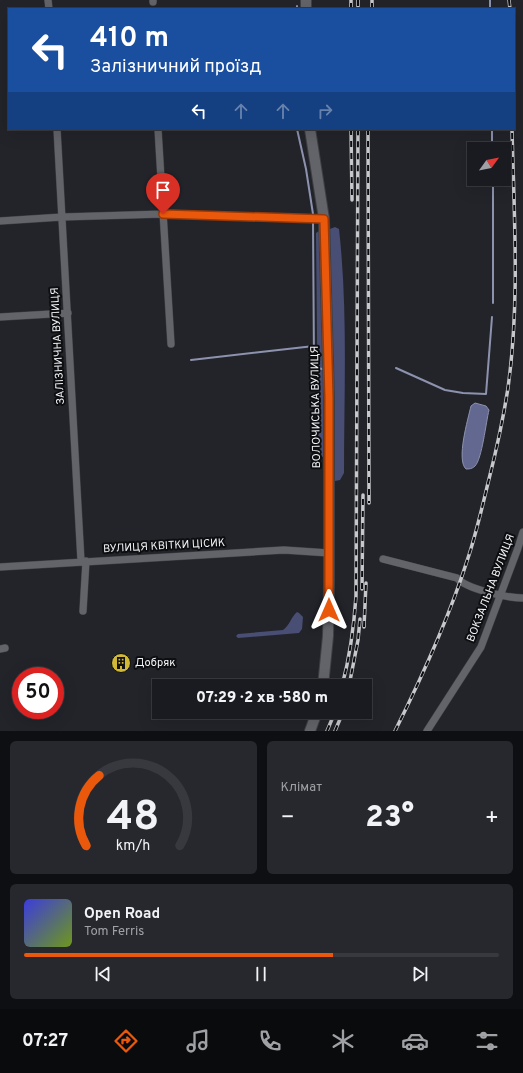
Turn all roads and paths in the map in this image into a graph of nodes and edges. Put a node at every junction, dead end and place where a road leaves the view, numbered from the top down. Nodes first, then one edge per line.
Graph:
1 (56, 130) edge
2 (158, 130) edge
3 (310, 130) edge
4 (163, 214) junction
5 (62, 217) junction
6 (324, 219) junction
7 (0, 220) edge
8 (68, 313) junction
9 (0, 317) edge
10 (171, 344) dead end
11 (523, 532) edge
12 (329, 553) junction
13 (383, 559) dead end
14 (84, 561) junction
15 (0, 566) edge
16 (501, 595) junction
17 (523, 598) edge
18 (83, 611) dead end
19 (324, 679) edge
20 (314, 719) edge
21 (310, 731) edge
22 (426, 731) edge

1 - 5 street, ЗАЛІЗНИЧНА ВУЛИЦЯ
2 - 4 street
3 - 6 main road, ВОЛОЧИСЬКА ВУЛИЦЯ
4 - 5 street
4 - 6 street
4 - 10 street
5 - 7 street
5 - 8 street, ЗАЛІЗНИЧНА ВУЛИЦЯ
6 - 12 main road, ВОЛОЧИСЬКА ВУЛИЦЯ
8 - 9 street
8 - 14 street, ЗАЛІЗНИЧНА ВУЛИЦЯ
11 - 16 street, ВОКЗАЛЬНА ВУЛИЦЯ
12 - 14 street, ВУЛИЦЯ КВІТКИ ЦІСИК
12 - 19 main road, ВОЛОЧИСЬКА ВУЛИЦЯ
13 - 16 street
14 - 15 street, ВУЛИЦЯ КВІТКИ ЦІСИК
14 - 18 street, ЗАЛІЗНИЧНА ВУЛИЦЯ
16 - 17 street
16 - 22 street, ВОКЗАЛЬНА ВУЛИЦЯ
20 - 21 main road

